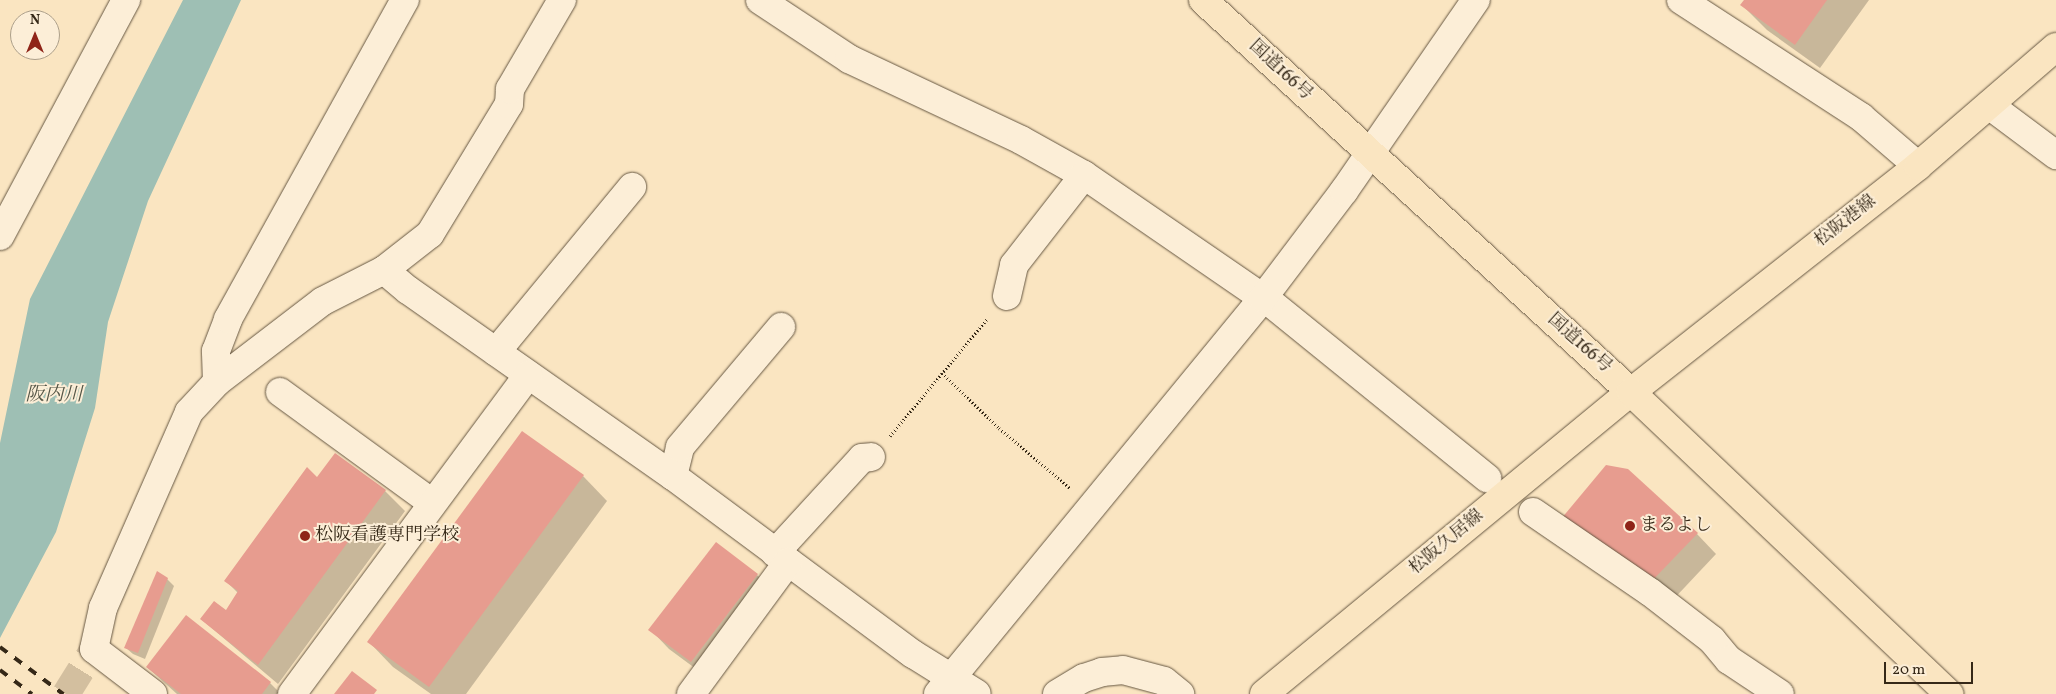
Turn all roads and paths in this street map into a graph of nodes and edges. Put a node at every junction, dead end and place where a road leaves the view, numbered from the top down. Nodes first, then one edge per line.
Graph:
1 (126, 0) edge
2 (405, 0) edge
3 (562, 0) edge
4 (760, 0) edge
5 (1203, 0) edge
6 (1476, 0) edge
7 (1681, 0) edge
8 (2056, 47) edge
9 (1989, 105) junction
10 (1369, 152) junction
11 (2056, 155) edge
12 (1918, 166) junction
13 (1084, 175) junction
14 (632, 187) dead end
15 (0, 236) edge
16 (384, 270) junction
17 (1007, 296) joint
18 (1263, 298) junction
19 (781, 326) dead end
20 (496, 352) junction
21 (942, 373) junction
22 (528, 375) junction
23 (217, 382) junction
24 (280, 392) dead end
25 (1630, 392) junction
26 (871, 457) joint
27 (673, 476) junction
28 (1487, 478) dead end
29 (432, 504) junction
30 (1092, 507) junction
31 (1533, 512) dead end
32 (781, 558) junction
33 (945, 687) edge
34 (1063, 693) edge
35 (153, 694) edge
36 (292, 694) edge
37 (691, 694) edge
38 (977, 694) edge
39 (1180, 694) edge
40 (1264, 694) edge
41 (1780, 694) edge
42 (1949, 694) edge

1 - 15 street
2 - 23 street
3 - 16 street
4 - 13 street
5 - 10 main road, 国道166号
6 - 10 street
7 - 12 street
8 - 9 main road, 松阪港線
9 - 11 street
9 - 12 main road, 松阪港線
10 - 18 street
10 - 25 main road, 国道166号
12 - 25 main road, 松阪港線
13 - 17 street
13 - 18 street
14 - 20 street
16 - 20 street
16 - 23 street
17 - 21 path
18 - 28 street
18 - 30 street
19 - 27 street
20 - 22 street
21 - 26 path
21 - 30 path
22 - 27 street
22 - 29 street
23 - 35 street
24 - 29 street
25 - 40 main road, 松阪久居線
25 - 42 main road, 国道166号
26 - 32 street
27 - 32 street
29 - 36 street
30 - 33 street
31 - 41 street
32 - 33 street
32 - 37 street
33 - 38 street
34 - 39 street

